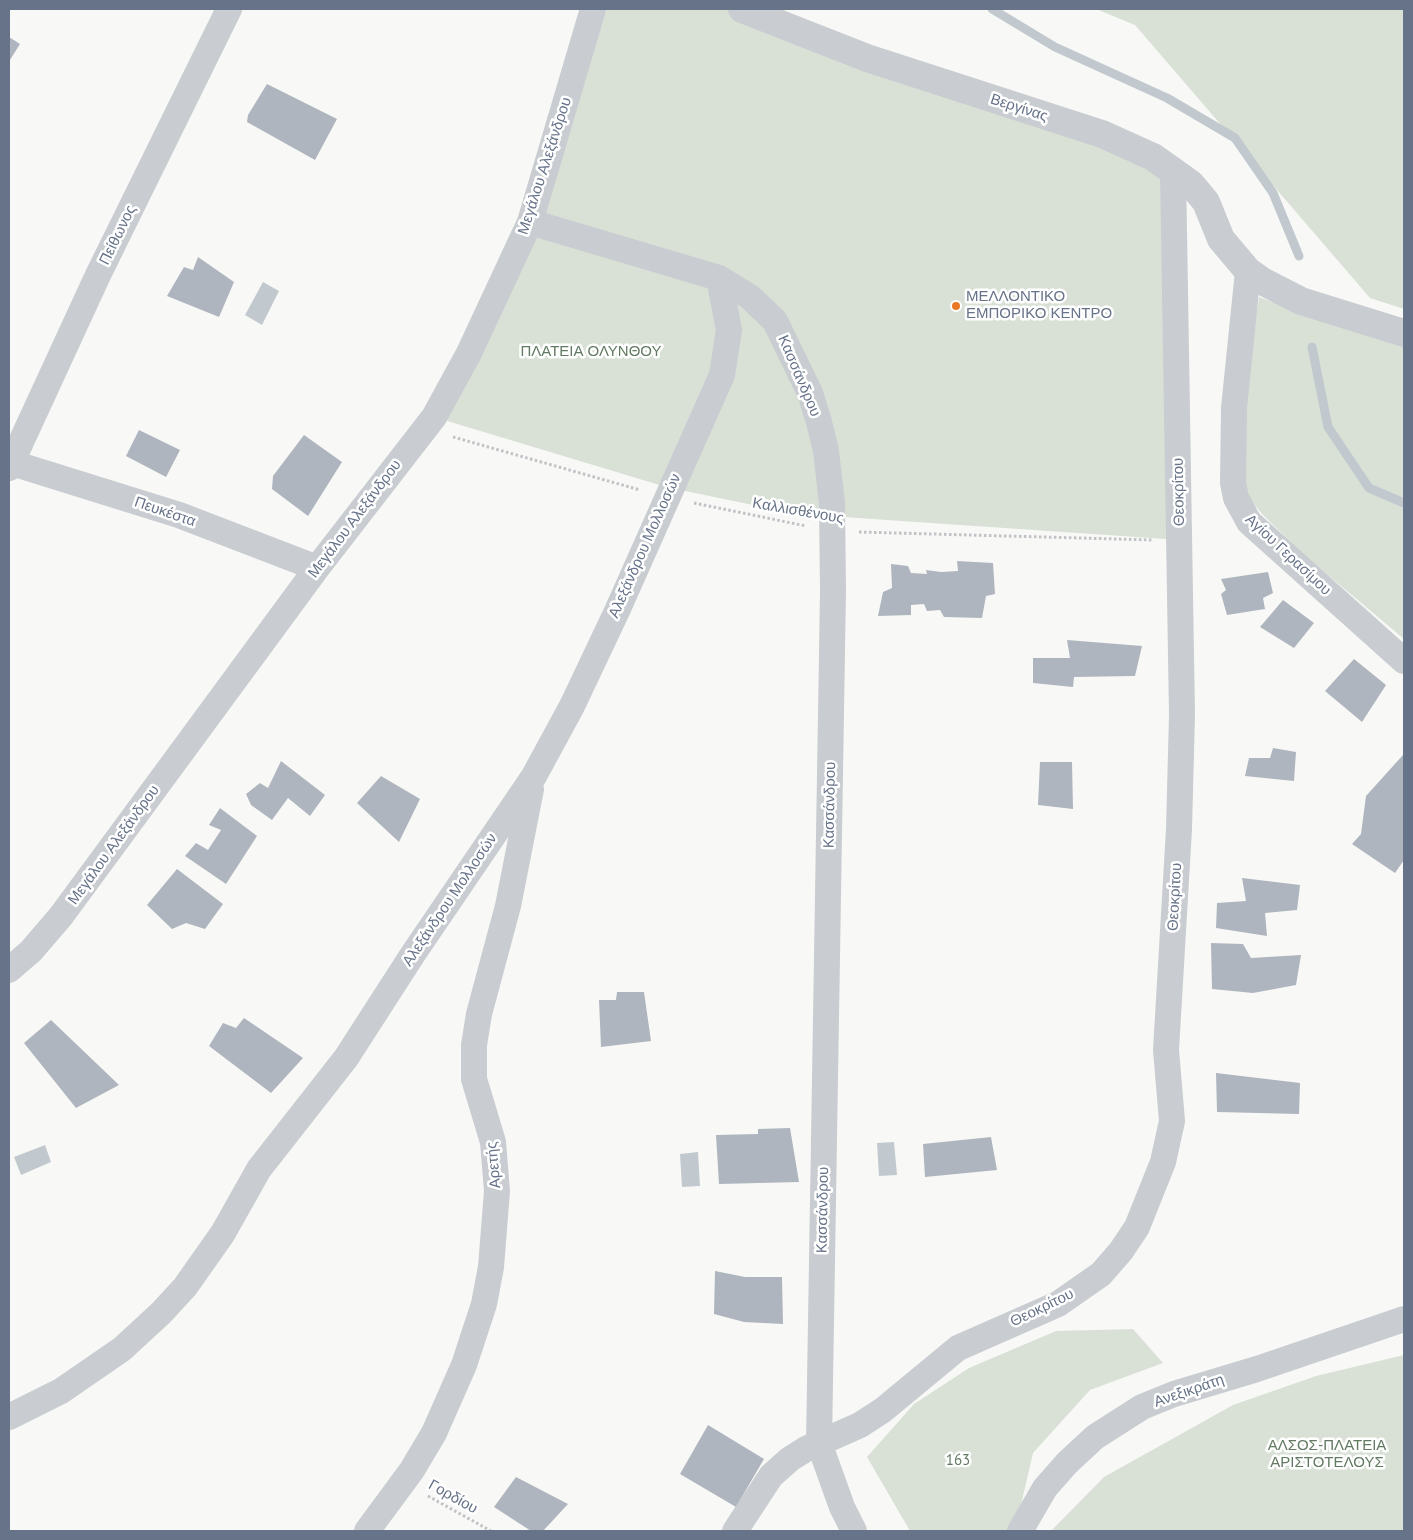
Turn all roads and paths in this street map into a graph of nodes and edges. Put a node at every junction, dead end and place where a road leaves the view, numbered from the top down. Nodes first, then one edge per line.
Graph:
1 (229, 9) edge
2 (593, 9) edge
3 (742, 9) edge
4 (1173, 170) junction
5 (530, 222) junction
6 (1248, 271) junction
7 (719, 278) junction
8 (1404, 332) edge
9 (424, 429) junction
10 (9, 464) edge
11 (667, 498) junction
12 (833, 531) junction
13 (1180, 540) junction
14 (317, 568) junction
15 (1404, 661) edge
16 (534, 776) junction
17 (9, 970) edge
18 (1404, 1320) edge
19 (9, 1417) edge
20 (819, 1443) junction
21 (403, 1482) junction
22 (367, 1531) edge
23 (491, 1531) edge
24 (735, 1531) edge
25 (854, 1531) edge
26 (1020, 1531) edge

1 - 10 street, Πείθωνος
2 - 5 street, Μεγάλου Αλεξάνδρου
3 - 4 street, Βεργίνας
4 - 6 street, Βεργίνας
4 - 13 street, Θεοκρίτου
5 - 7 street, Κασσάνδρου
5 - 9 street, Μεγάλου Αλεξάνδρου
6 - 8 street, Βεργίνας
6 - 15 street, Αγίου Γερασίμου
7 - 11 street, Αλεξάνδρου Μολλοσών
7 - 12 street, Κασσάνδρου
9 - 11 path, Καλλισθένους
9 - 14 street, Μεγάλου Αλεξάνδρου
10 - 14 street, Πευκέστα
11 - 12 path, Καλλισθένους
11 - 16 street, Αλεξάνδρου Μολλοσών
12 - 13 path, Καλλισθένους
12 - 20 street, Κασσάνδρου
13 - 20 street, Θεοκρίτου
14 - 17 street, Μεγάλου Αλεξάνδρου
16 - 19 street, Αλεξάνδρου Μολλοσών
16 - 21 street, Αρετής
18 - 26 street, Ανεξικράτη
20 - 24 street
20 - 25 street
21 - 22 street, Αρετής
21 - 23 path, Γορδίου

